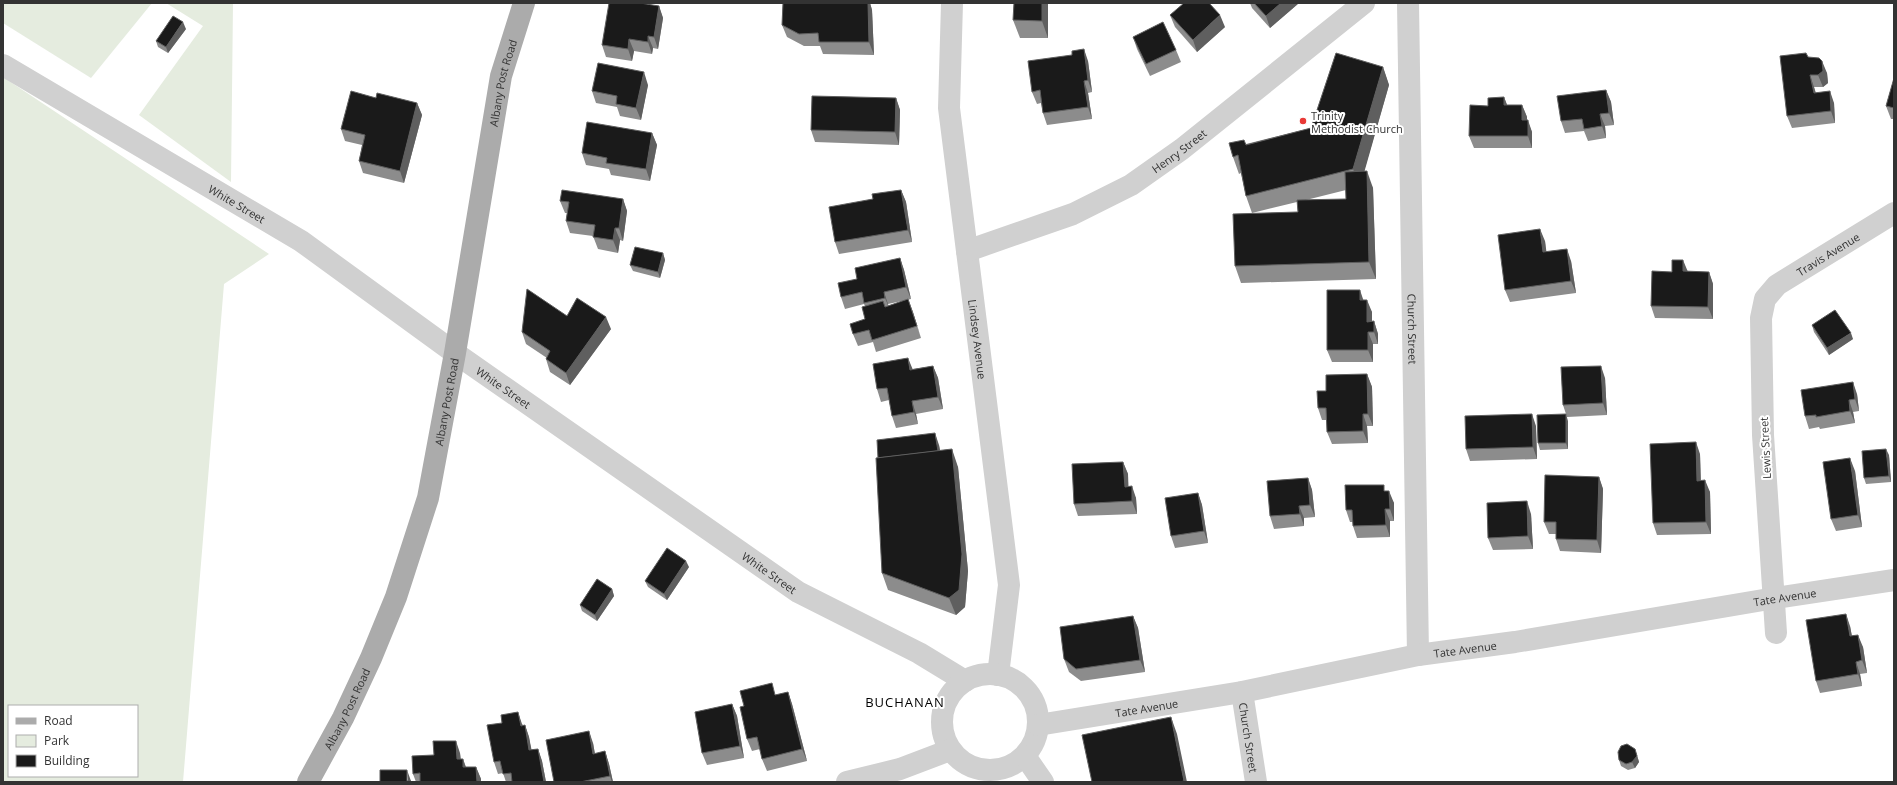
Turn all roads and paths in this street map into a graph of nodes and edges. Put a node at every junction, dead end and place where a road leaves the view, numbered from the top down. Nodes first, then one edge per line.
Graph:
1 (524, 3) edge
2 (952, 3) edge
3 (1364, 3) edge
4 (1408, 3) edge
5 (3, 65) edge
6 (1894, 213) edge
7 (967, 251) junction
8 (1765, 299) joint
9 (455, 353) junction
10 (1894, 580) edge
11 (1775, 598) junction
12 (1776, 633) dead end
13 (1418, 655) junction
14 (998, 675) junction
15 (965, 681) junction
16 (1242, 692) junction
17 (1038, 725) junction
18 (950, 750) junction
19 (1024, 756) junction
20 (308, 782) edge
21 (847, 782) edge
22 (1043, 782) edge
23 (1256, 782) edge

1 - 9 main road, Albany Post Road
2 - 7 street, Lindsey Avenue
3 - 7 street, Henry Street
4 - 13 street, Church Street
5 - 9 street, White Street
6 - 8 street, Travis Avenue
7 - 14 street, Lindsey Avenue
8 - 11 street, Lewis Street
9 - 15 street, White Street
9 - 20 main road, Albany Post Road
10 - 11 street, Tate Avenue
11 - 12 street, Lewis Street
11 - 13 street, Tate Avenue
13 - 16 street, Tate Avenue
14 - 15 street
14 - 17 street
15 - 18 street
16 - 17 street, Tate Avenue
16 - 23 street, Church Street
17 - 19 street
18 - 19 street
18 - 21 street
19 - 22 street

